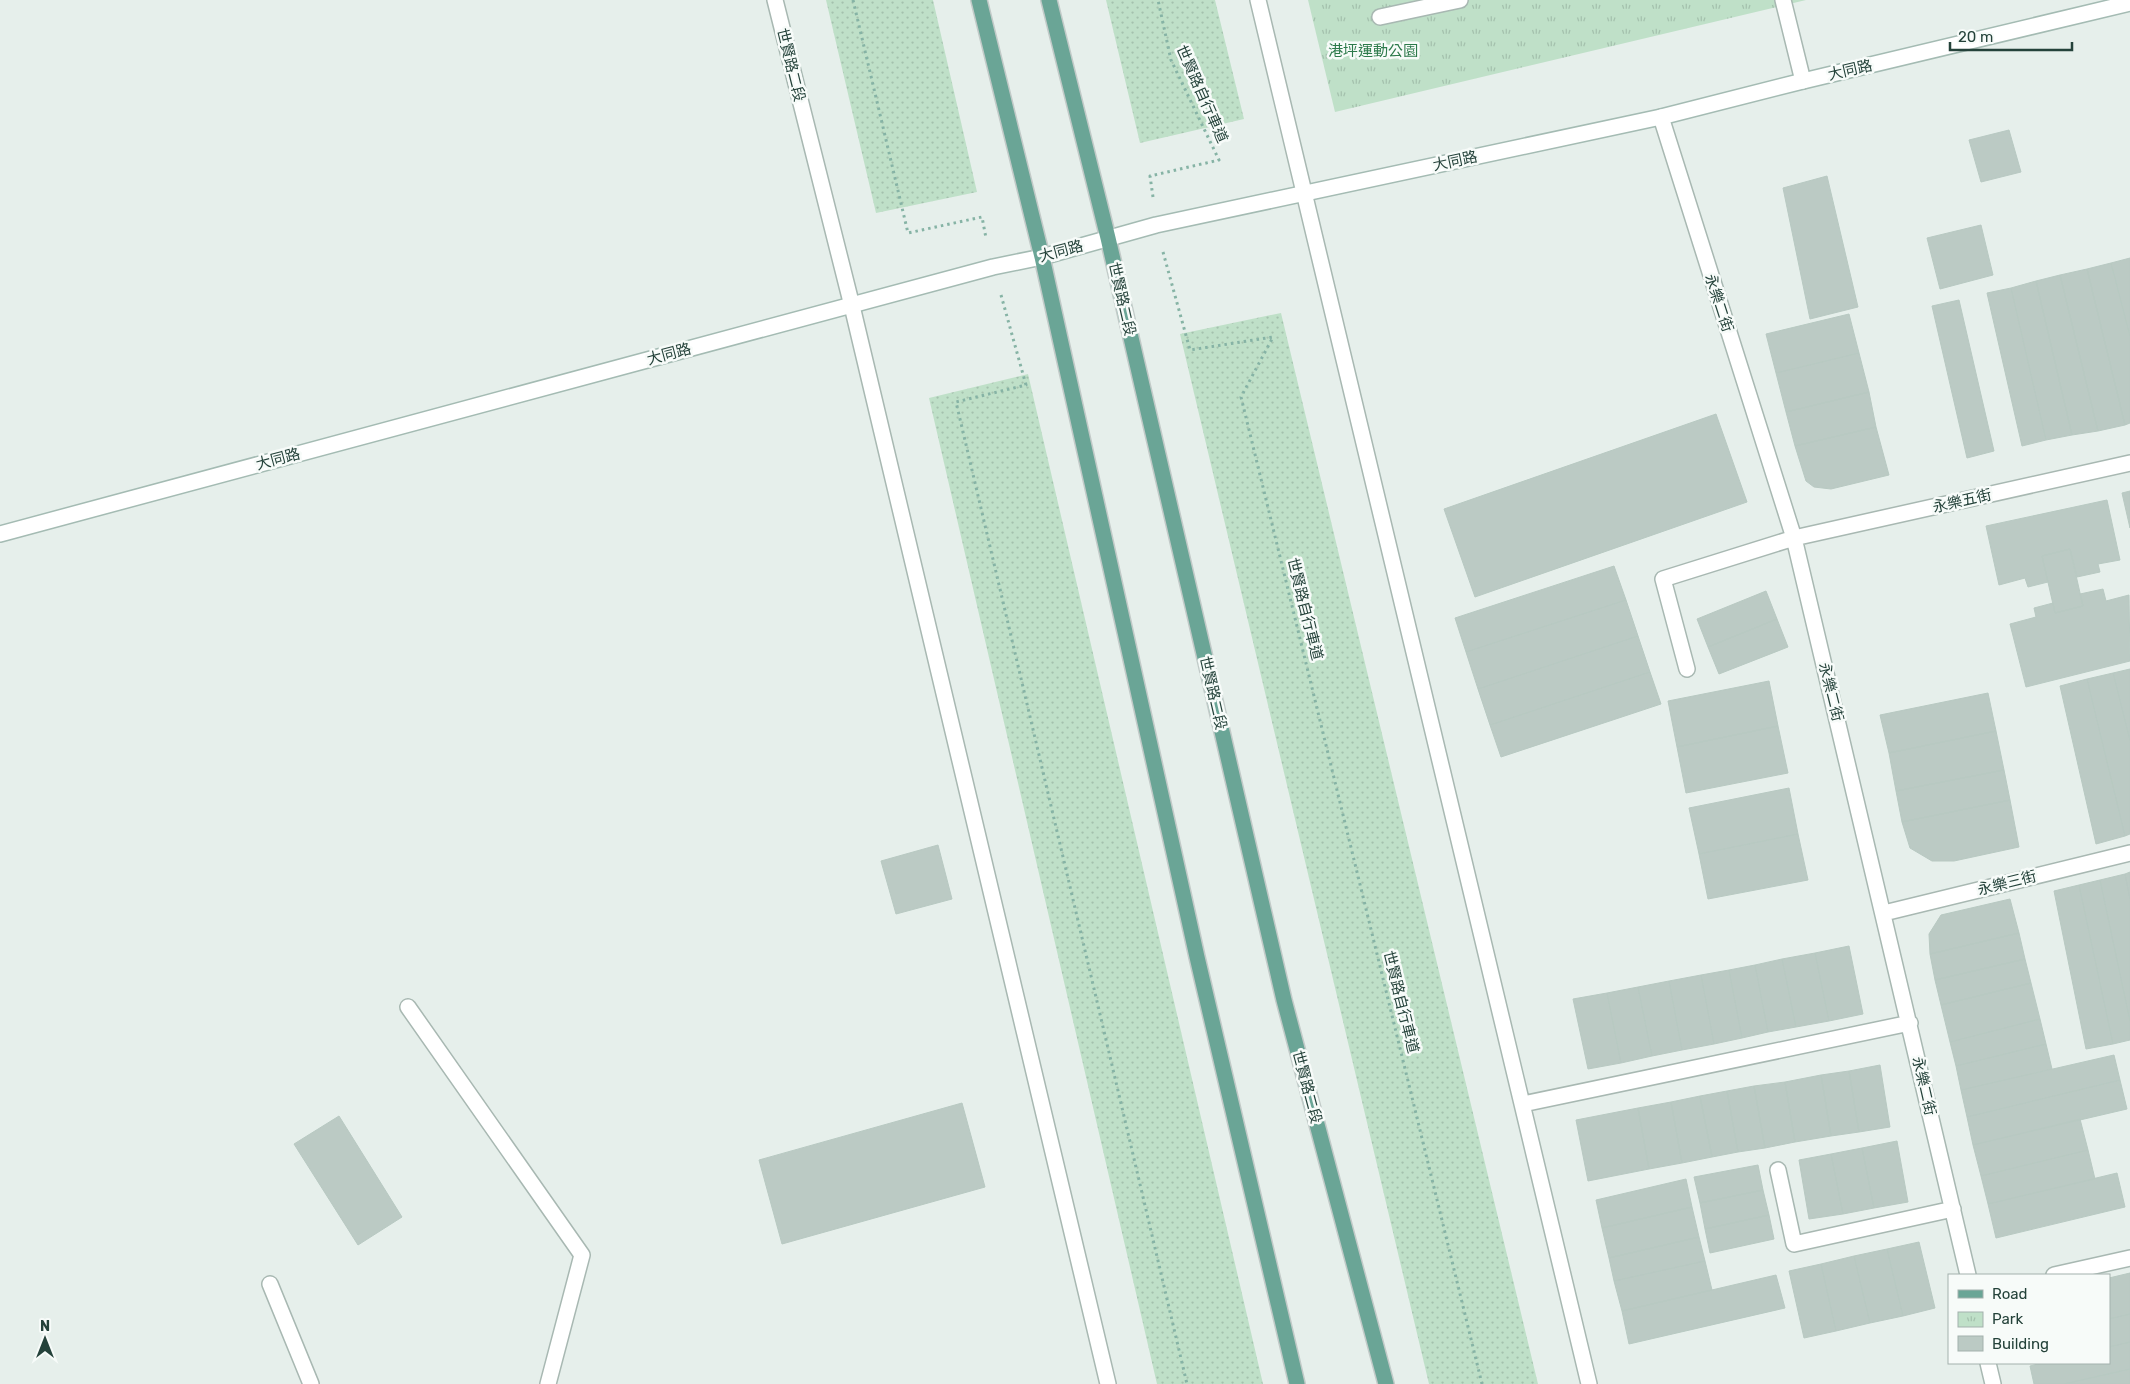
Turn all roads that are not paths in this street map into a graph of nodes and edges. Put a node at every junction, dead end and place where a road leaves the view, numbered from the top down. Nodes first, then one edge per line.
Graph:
1 (775, 0) edge
2 (979, 0) edge
3 (1049, 0) edge
4 (1258, 0) edge
5 (1460, 0) edge
6 (1783, 0) edge
7 (2130, 3) edge
8 (1380, 18) dead end
9 (1803, 81) junction
10 (1661, 117) junction
11 (1304, 193) junction
12 (1108, 238) junction
13 (1042, 257) junction
14 (852, 306) junction
15 (2130, 463) edge
16 (0, 534) edge
17 (1794, 538) junction
18 (1687, 669) dead end
19 (2130, 853) edge
20 (1884, 913) junction
21 (408, 1007) dead end
22 (1910, 1024) junction
23 (1523, 1104) junction
24 (1778, 1170) dead end
25 (1953, 1209) junction
26 (2130, 1258) edge
27 (1968, 1274) edge
28 (2058, 1274) edge
29 (270, 1284) dead end
30 (1988, 1364) edge
31 (311, 1384) edge
32 (548, 1384) edge
33 (1108, 1384) edge
34 (1298, 1384) edge
35 (1386, 1384) edge
36 (1589, 1384) edge
37 (1993, 1384) edge

1 - 14 street, 世賢路二段
2 - 13 main road
3 - 12 main road, 世賢路二段
4 - 11 street
5 - 8 street
6 - 9 street
7 - 9 street, 大同路
9 - 10 street, 大同路
10 - 11 street, 大同路
10 - 17 street, 永樂二街
11 - 12 street, 大同路
11 - 23 street
12 - 13 street, 大同路
12 - 35 main road, 世賢路二段
13 - 14 street, 大同路
13 - 34 main road
14 - 16 street, 大同路
14 - 33 street, 世賢路二段
15 - 17 street, 永樂五街
17 - 18 street, 永樂五街
17 - 20 street, 永樂二街
19 - 20 street, 永樂三街
20 - 22 street, 永樂二街
21 - 32 street
22 - 23 street
22 - 25 street, 永樂二街
23 - 36 street
24 - 25 street
25 - 27 street, 永樂二街
26 - 28 street
29 - 31 street
30 - 37 street

